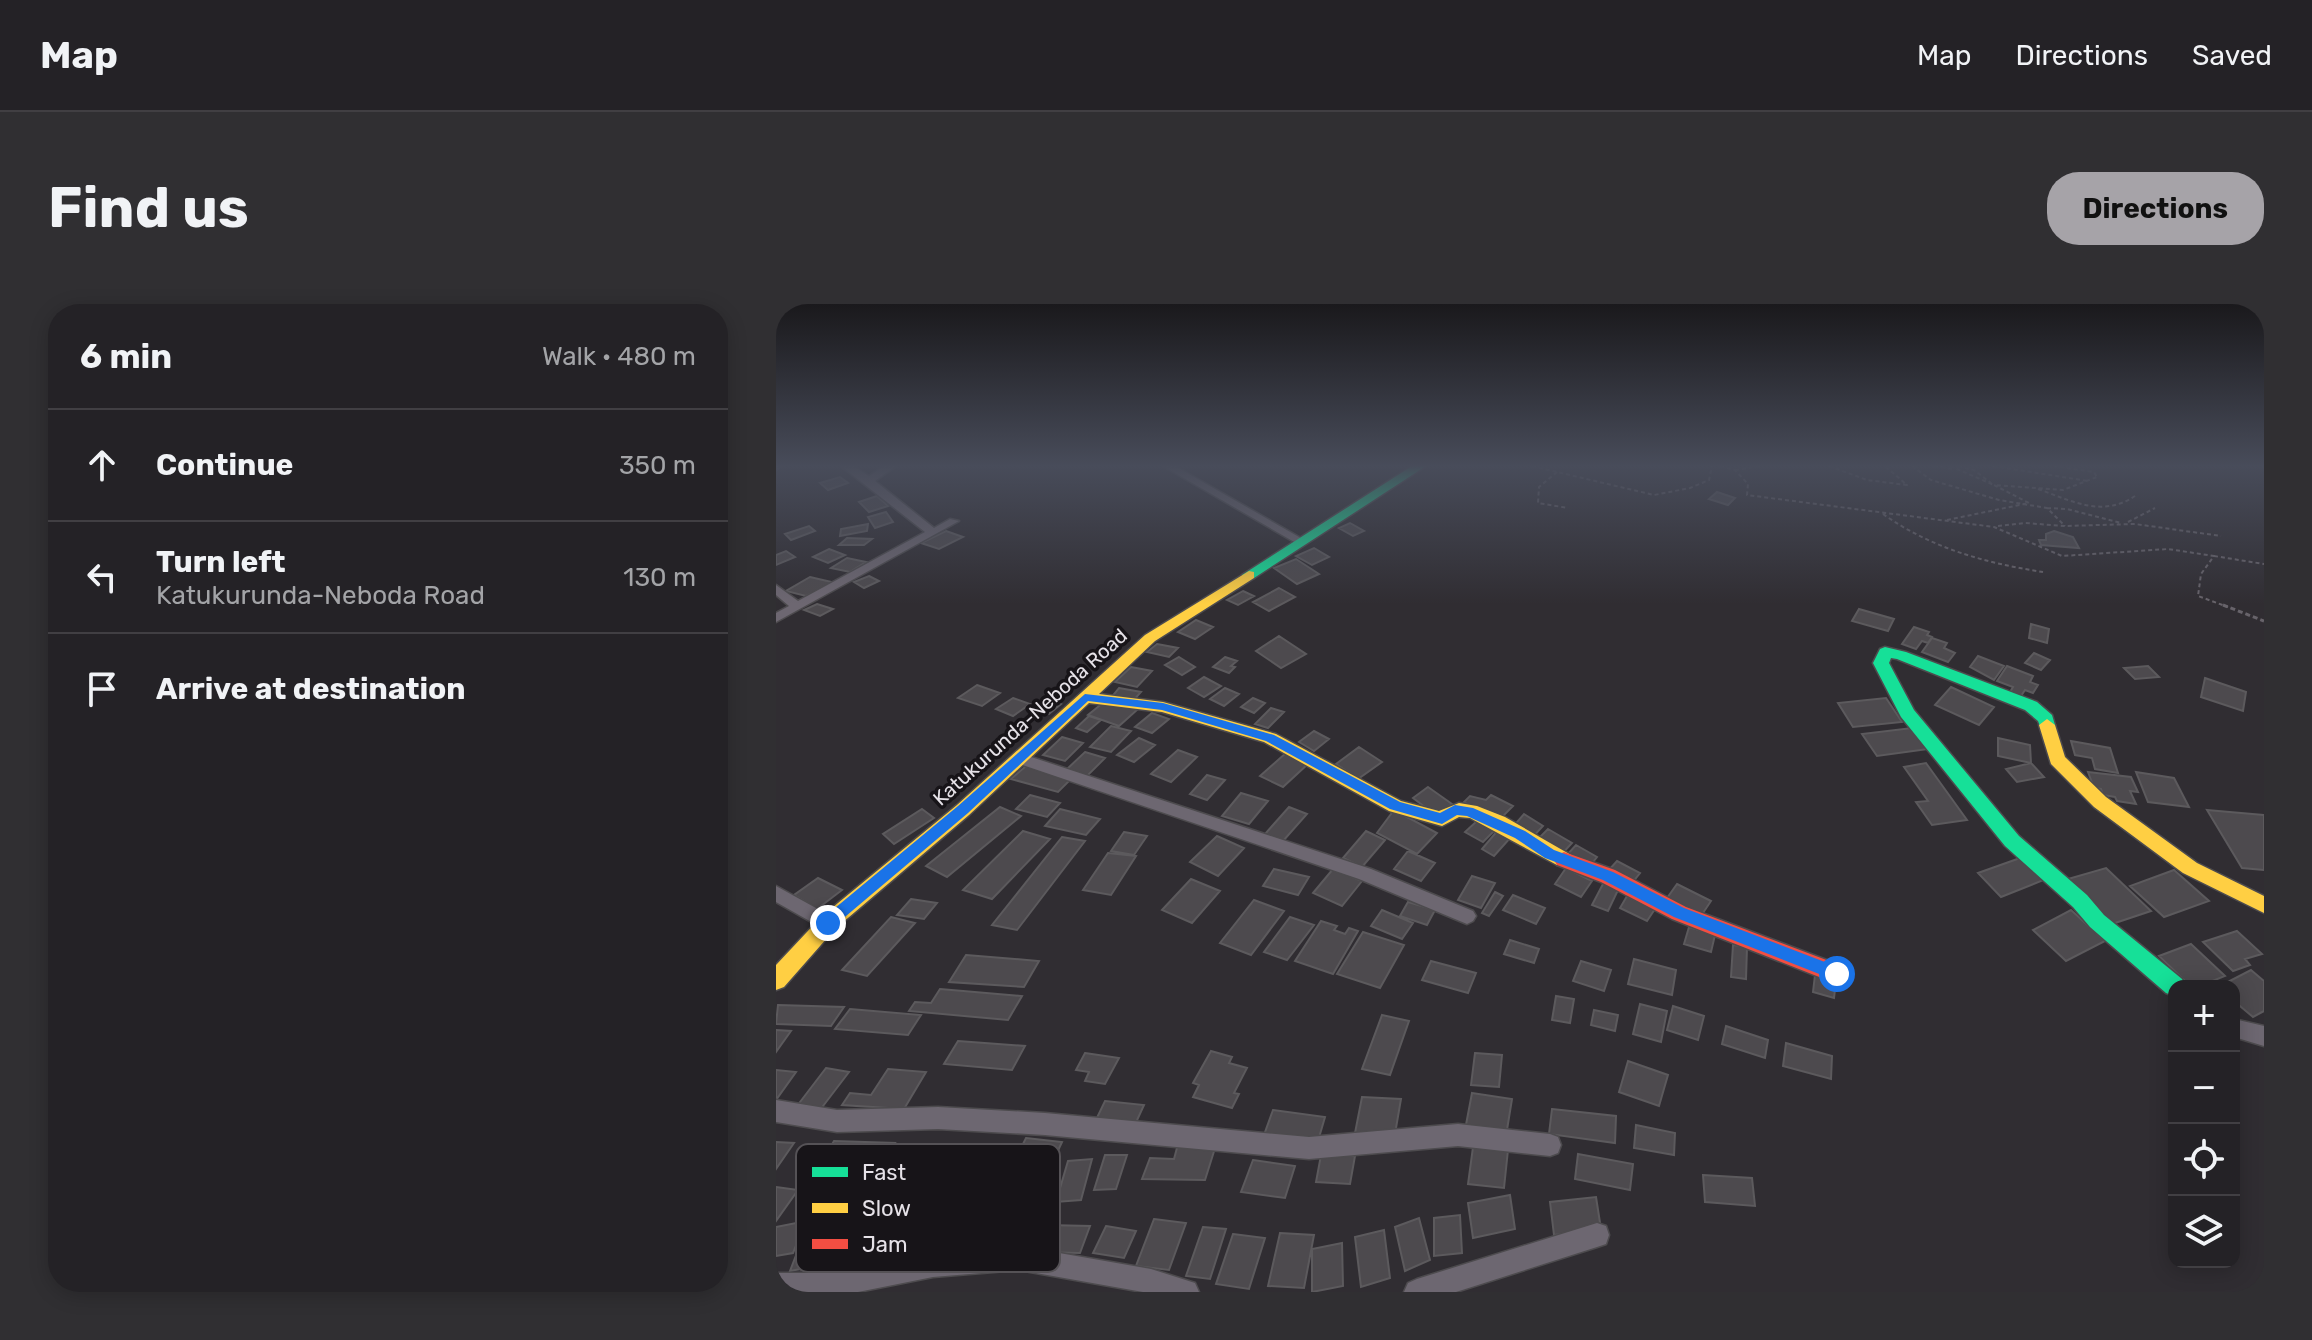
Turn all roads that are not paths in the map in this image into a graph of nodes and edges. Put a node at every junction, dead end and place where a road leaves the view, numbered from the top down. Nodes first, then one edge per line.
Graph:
1 (908, 512) edge
2 (1249, 512) edge
3 (1349, 512) edge
4 (954, 521) dead end
5 (931, 531) junction
6 (1300, 541) junction
7 (776, 589) edge
8 (797, 606) junction
9 (776, 618) edge
10 (1085, 697) junction
11 (1019, 758) junction
12 (776, 893) edge
13 (2262, 908) edge
14 (1467, 916) dead end
15 (828, 923) junction
16 (1837, 974) dead end
17 (776, 980) edge
18 (2168, 981) edge
19 (2240, 1030) edge
20 (2264, 1036) edge
21 (776, 1111) edge
22 (1550, 1145) dead end
23 (1597, 1235) dead end
24 (1060, 1265) edge
25 (897, 1272) edge
26 (776, 1286) edge
27 (1186, 1292) edge
28 (1417, 1292) edge

1 - 5 street
2 - 6 street
3 - 6 street, Katukurunda-Neboda Road
4 - 5 street
5 - 8 street
6 - 10 street, Katukurunda-Neboda Road
7 - 8 street
8 - 9 street
10 - 11 street, Katukurunda-Neboda Road
10 - 16 street
11 - 14 street
11 - 15 street, Katukurunda-Neboda Road
12 - 15 street
13 - 18 street
15 - 17 street, Katukurunda-Neboda Road
19 - 20 street
21 - 22 street
23 - 28 street
24 - 27 street
25 - 26 street

